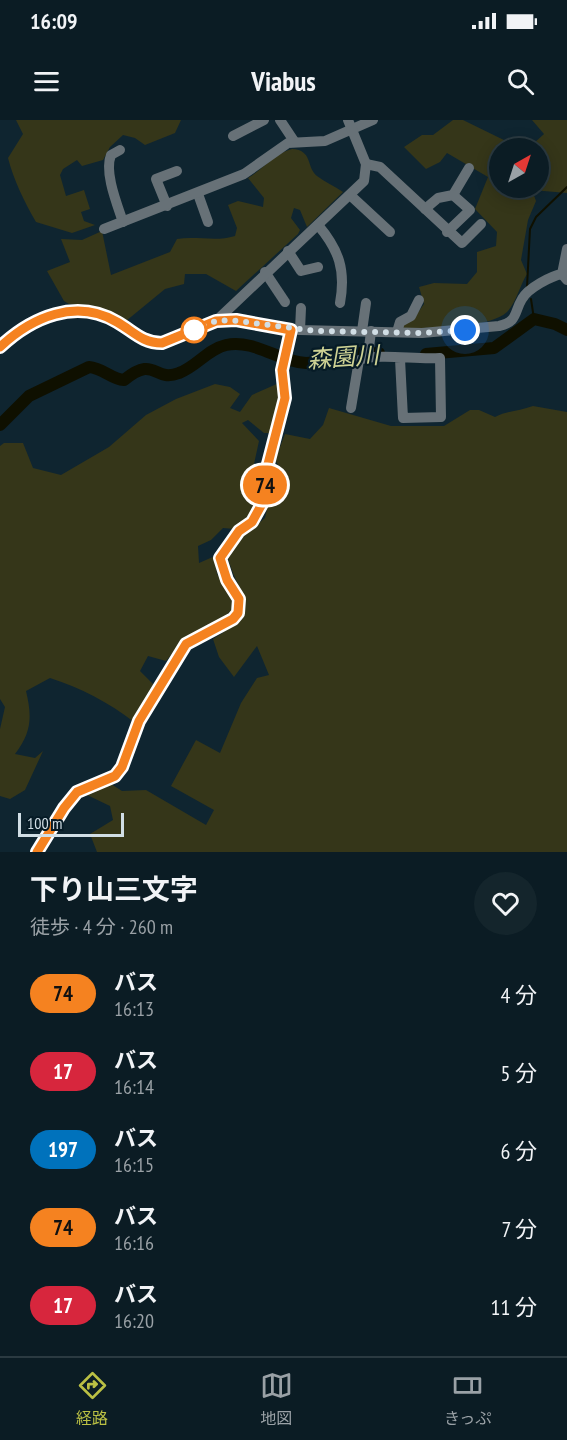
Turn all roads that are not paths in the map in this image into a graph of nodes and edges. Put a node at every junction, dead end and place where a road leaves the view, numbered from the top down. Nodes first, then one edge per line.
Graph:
1 (264, 120) edge
2 (280, 120) edge
3 (374, 120) edge
4 (350, 125) edge
5 (233, 136) dead end
6 (294, 141) junction
7 (120, 150) dead end
8 (366, 164) junction
9 (469, 168) dead end
10 (177, 171) dead end
11 (198, 194) junction
12 (350, 195) junction
13 (453, 195) junction
14 (167, 206) junction
15 (425, 209) junction
16 (123, 222) junction
17 (208, 222) dead end
18 (481, 224) dead end
19 (318, 225) junction
20 (104, 228) dead end
21 (390, 232) dead end
22 (447, 232) junction
23 (567, 249) edge
24 (288, 251) junction
25 (318, 267) dead end
26 (265, 272) junction
27 (565, 277) edge
28 (419, 300) dead end
29 (285, 302) dead end
30 (340, 303) dead end
31 (366, 303) dead end
32 (301, 308) dead end
33 (216, 321) junction
34 (296, 330) junction
35 (366, 331) junction
36 (397, 332) junction
37 (0, 347) edge
38 (369, 352) junction
39 (400, 359) junction
40 (351, 408) dead end
41 (37, 852) edge

1 - 5 street
2 - 6 street
3 - 4 street
4 - 6 street
4 - 8 street
6 - 11 street
7 - 16 street
8 - 12 street
8 - 15 street
9 - 13 street
10 - 14 street
11 - 14 street
11 - 17 street
12 - 19 street
12 - 21 street
13 - 15 street
13 - 22 street
14 - 16 street
15 - 22 street
16 - 20 street
18 - 22 street
19 - 24 street
19 - 30 street
23 - 27 street
24 - 25 street
24 - 26 street
26 - 29 street
26 - 33 street
27 - 36 street
28 - 36 street
31 - 35 street
32 - 34 street
33 - 34 street
33 - 37 street
34 - 35 street
34 - 41 street
35 - 36 street
35 - 38 street
38 - 39 street
38 - 40 street
39 - 39 street

